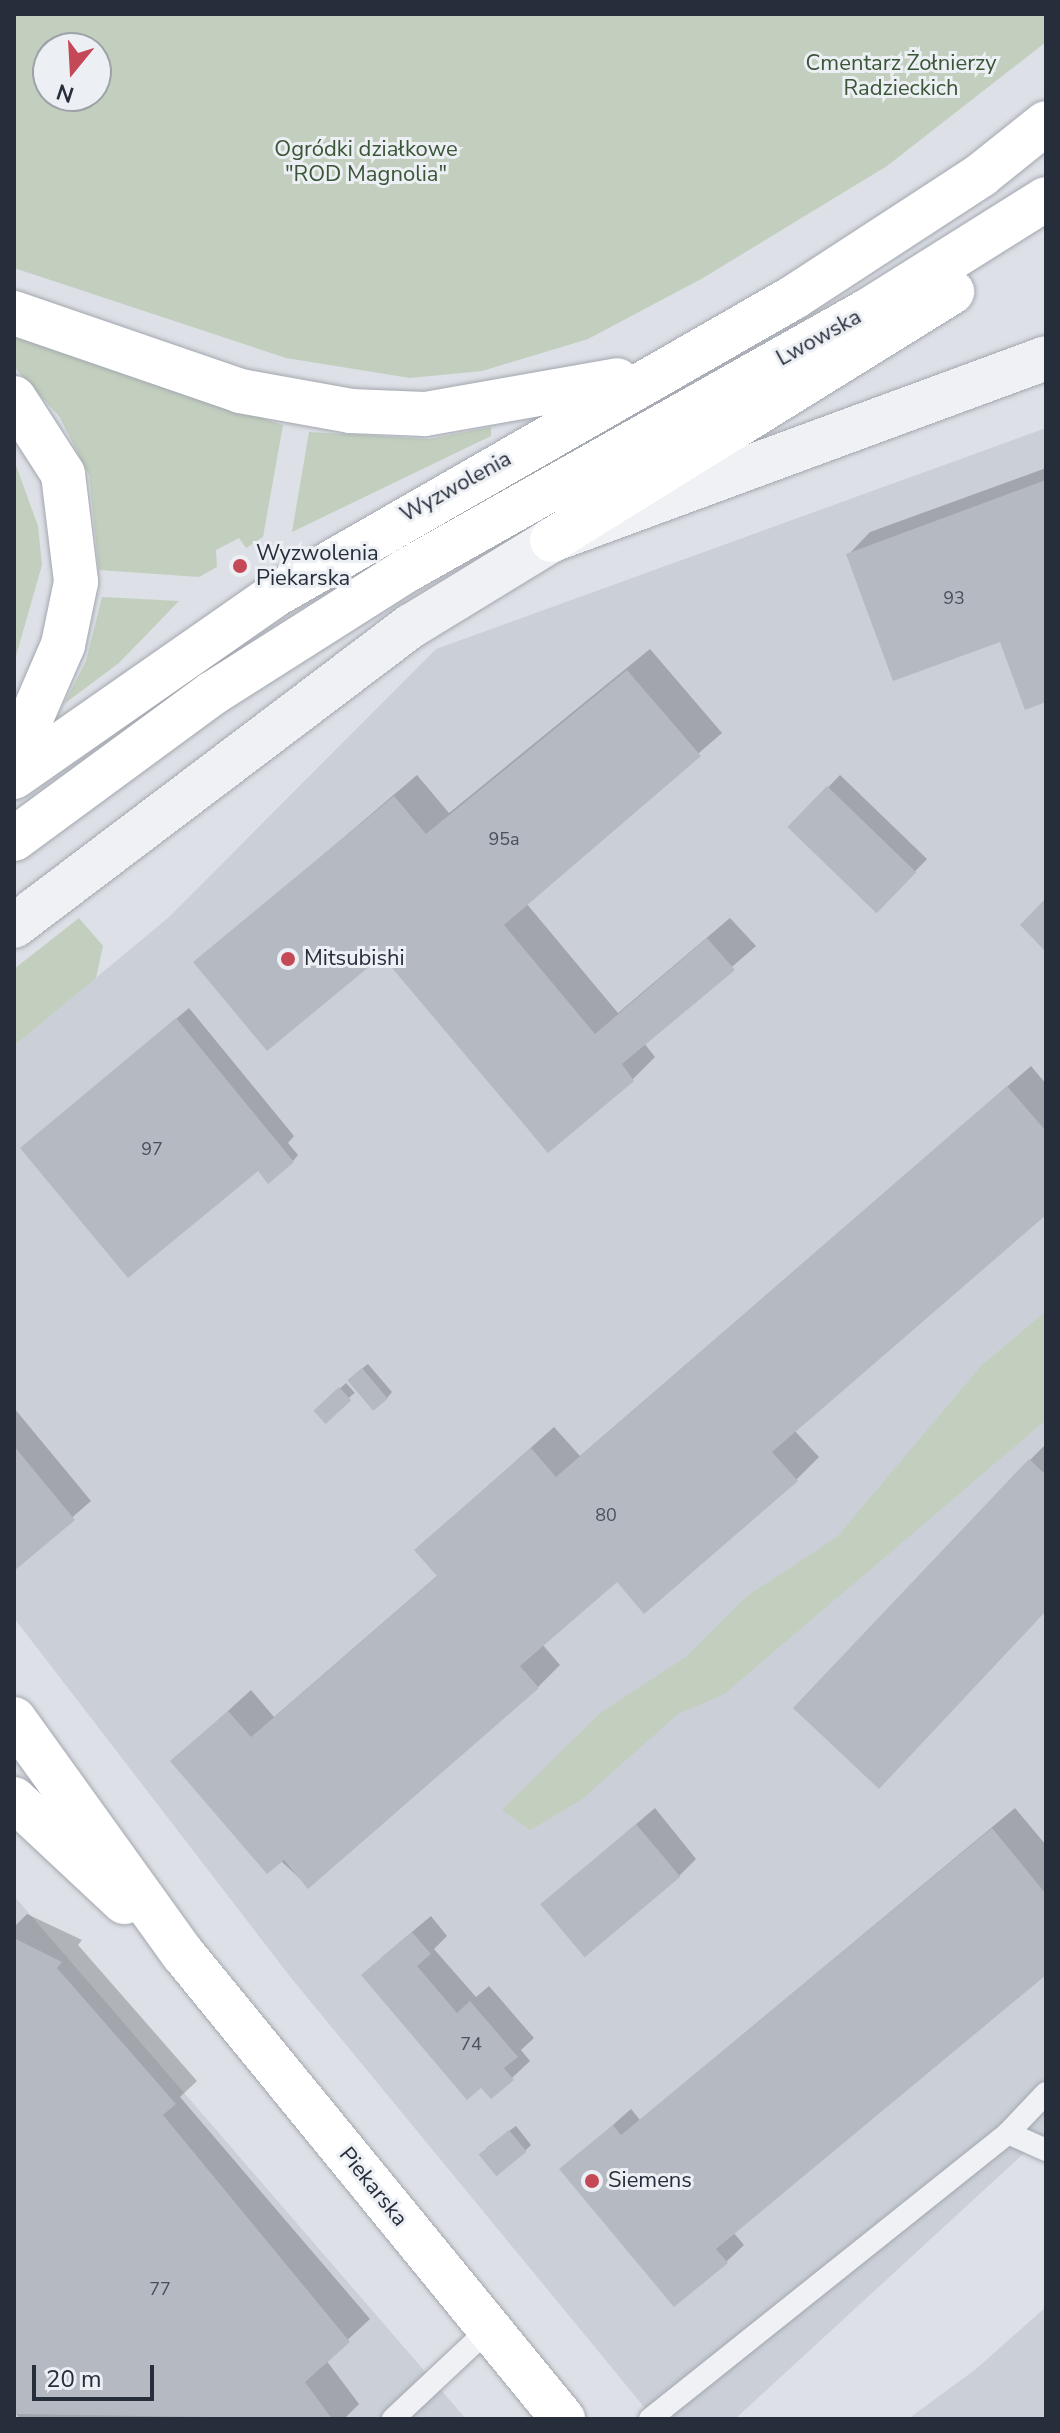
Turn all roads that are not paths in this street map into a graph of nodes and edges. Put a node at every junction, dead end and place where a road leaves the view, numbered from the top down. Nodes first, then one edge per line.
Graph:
1 (1046, 123) edge
2 (1046, 199) edge
3 (1000, 231) junction
4 (14, 313) edge
5 (1046, 358) edge
6 (666, 368) junction
7 (14, 398) edge
8 (552, 540) junction
9 (14, 758) edge
10 (14, 777) edge
11 (14, 839) edge
12 (14, 926) edge
13 (14, 1719) edge
14 (14, 1799) edge
15 (183, 1954) junction
16 (1046, 2093) edge
17 (1008, 2133) junction
18 (1046, 2150) edge
19 (489, 2329) junction
20 (393, 2419) edge
21 (563, 2419) edge
22 (650, 2419) edge

1 - 6 main road
2 - 3 main road, Lwowska
3 - 8 main road
3 - 11 main road, Lwowska
4 - 6 main road
5 - 8 street
6 - 10 main road, Wyzwolenia
7 - 9 main road
8 - 12 street
13 - 15 main road, Piekarska
14 - 15 main road, Piekarska
15 - 19 main road, Piekarska
16 - 17 lane
17 - 18 lane
17 - 22 lane
19 - 20 lane
19 - 21 main road, Piekarska

